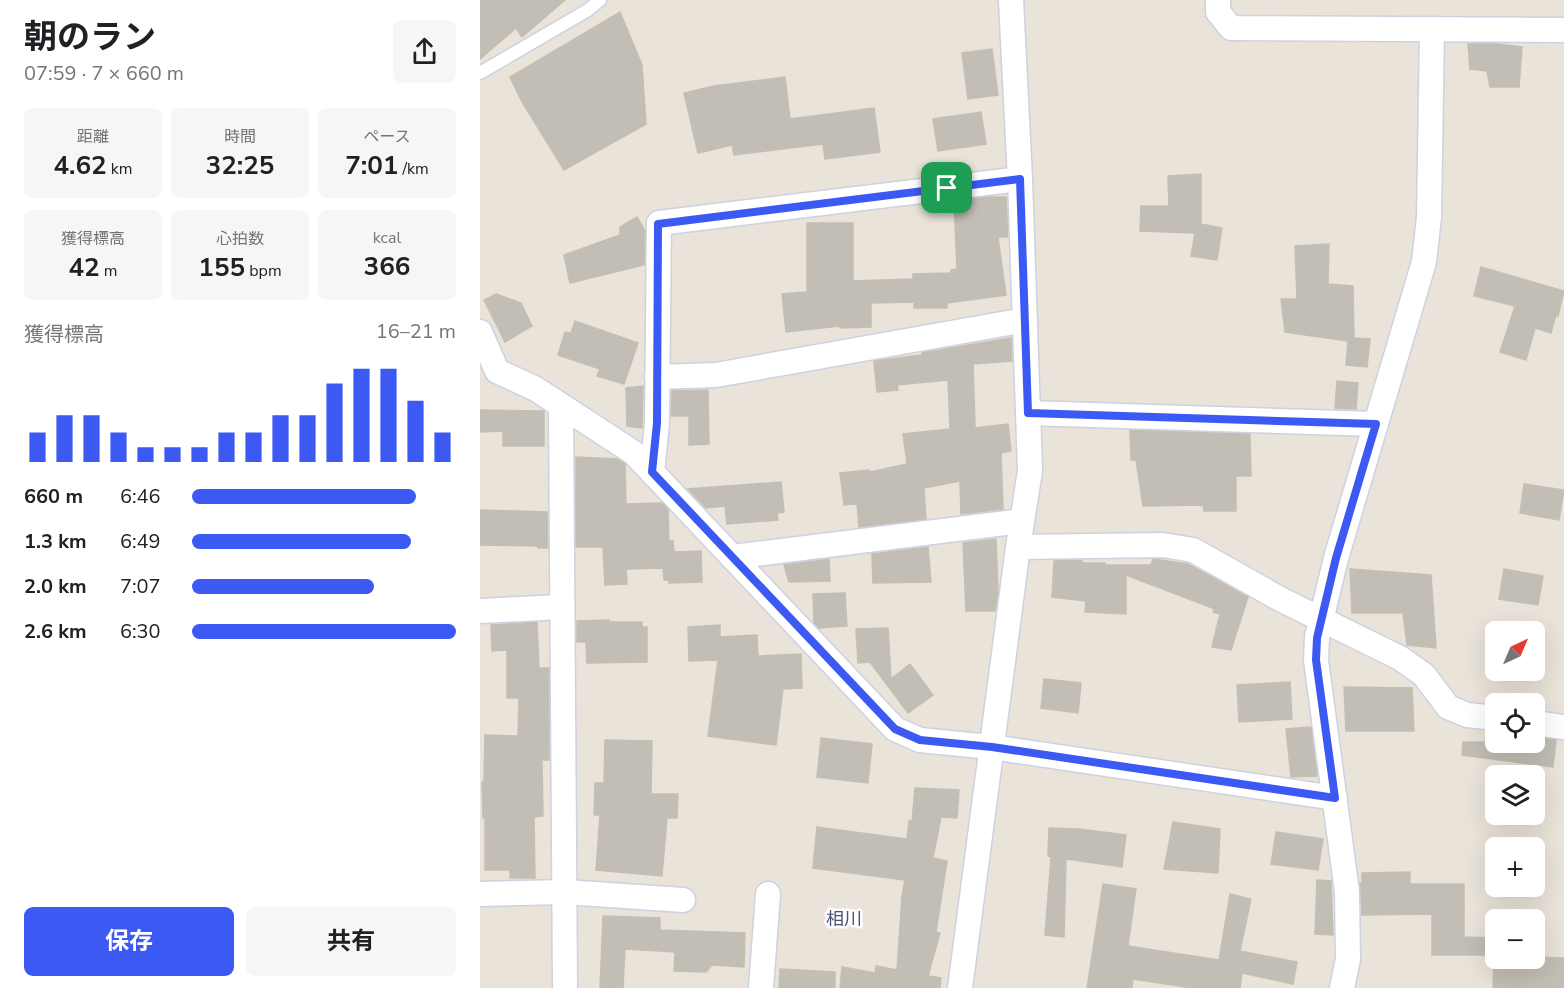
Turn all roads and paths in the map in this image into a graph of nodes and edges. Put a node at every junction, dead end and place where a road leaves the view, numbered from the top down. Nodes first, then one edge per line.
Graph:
1 (600, 0) edge
2 (1011, 0) edge
3 (1218, 0) edge
4 (1432, 29) junction
5 (1564, 30) edge
6 (480, 73) edge
7 (1020, 179) junction
8 (1025, 320) junction
9 (480, 332) edge
10 (657, 377) junction
11 (561, 406) junction
12 (1028, 413) junction
13 (1376, 424) junction
14 (652, 472) junction
15 (1022, 521) junction
16 (1018, 547) junction
17 (732, 557) junction
18 (562, 607) junction
19 (480, 611) edge
20 (1321, 619) junction
21 (1485, 717) edge
22 (1545, 724) edge
23 (1564, 727) edge
24 (992, 747) junction
25 (1335, 798) junction
26 (565, 892) junction
27 (480, 894) edge
28 (768, 894) dead end
29 (682, 900) dead end
30 (565, 988) edge
31 (761, 988) edge
32 (960, 988) edge
33 (1342, 988) edge

1 - 6 lane
2 - 7 street
3 - 4 street
4 - 5 street
4 - 13 street
7 - 8 street
7 - 10 street
8 - 10 street
8 - 12 street
9 - 11 street
10 - 14 street
11 - 14 street
11 - 18 street
12 - 13 street
12 - 15 street
13 - 20 street
14 - 17 street
15 - 16 street
15 - 17 street
16 - 20 street
16 - 24 street
17 - 24 street
18 - 19 street
18 - 26 street
20 - 21 street
20 - 25 street
22 - 23 street
24 - 25 street
24 - 32 street
25 - 33 street
26 - 27 street
26 - 29 street
26 - 30 street
28 - 31 street

